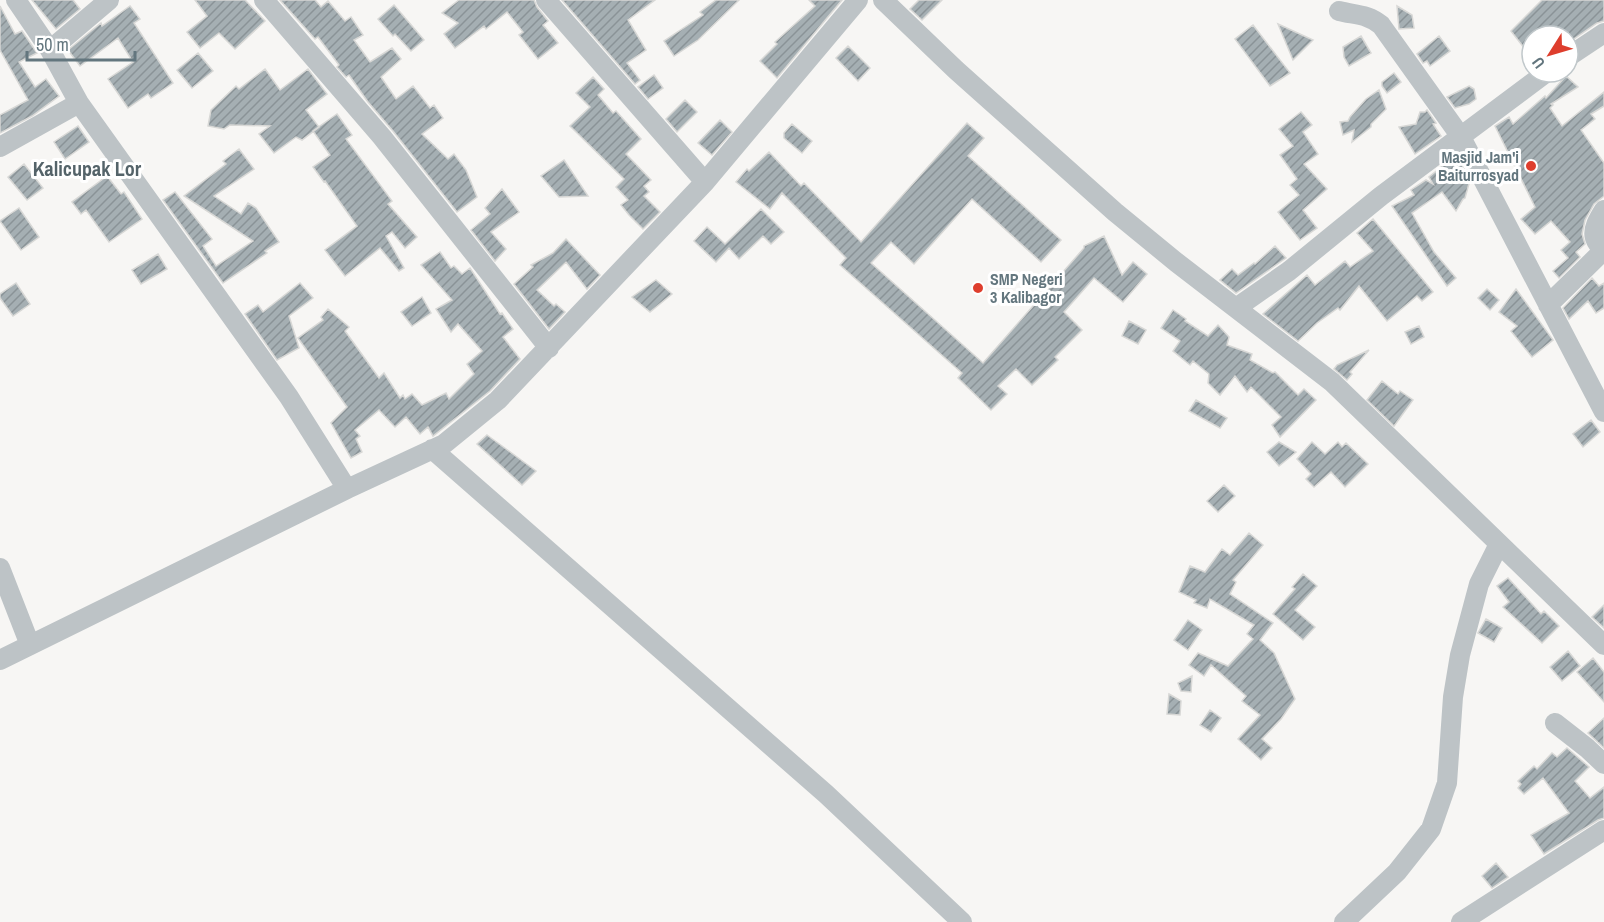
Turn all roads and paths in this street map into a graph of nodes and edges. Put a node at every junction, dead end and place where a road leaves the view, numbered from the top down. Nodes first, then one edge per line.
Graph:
1 (16, 0) edge
2 (109, 0) edge
3 (265, 0) edge
4 (546, 0) edge
5 (858, 0) edge
6 (883, 0) edge
7 (1339, 11) dead end
8 (1604, 33) edge
9 (1580, 49) edge
10 (50, 50) junction
11 (1531, 84) edge
12 (79, 103) junction
13 (1461, 137) junction
14 (0, 147) edge
15 (705, 182) junction
16 (1604, 210) edge
17 (1548, 305) junction
18 (1236, 308) junction
19 (549, 348) junction
20 (1604, 412) edge
21 (432, 449) junction
22 (347, 489) junction
23 (1499, 544) junction
24 (0, 568) edge
25 (30, 645) junction
26 (1604, 645) edge
27 (3, 653) edge
28 (1555, 723) dead end
29 (1604, 764) edge
30 (1604, 830) edge
31 (962, 922) edge
32 (1344, 922) edge
33 (1461, 922) edge

1 - 10 street
2 - 10 street
3 - 19 street
4 - 15 street
5 - 15 street
6 - 18 street
7 - 13 street
8 - 9 street
10 - 12 street
11 - 13 street
12 - 14 street
12 - 22 street
13 - 17 street
13 - 18 street
15 - 19 street
16 - 17 street
17 - 20 street
18 - 23 street
19 - 21 street
21 - 22 street
21 - 31 street
22 - 25 street
23 - 26 street
23 - 32 street
24 - 25 street
25 - 27 street
28 - 29 street
30 - 33 street

